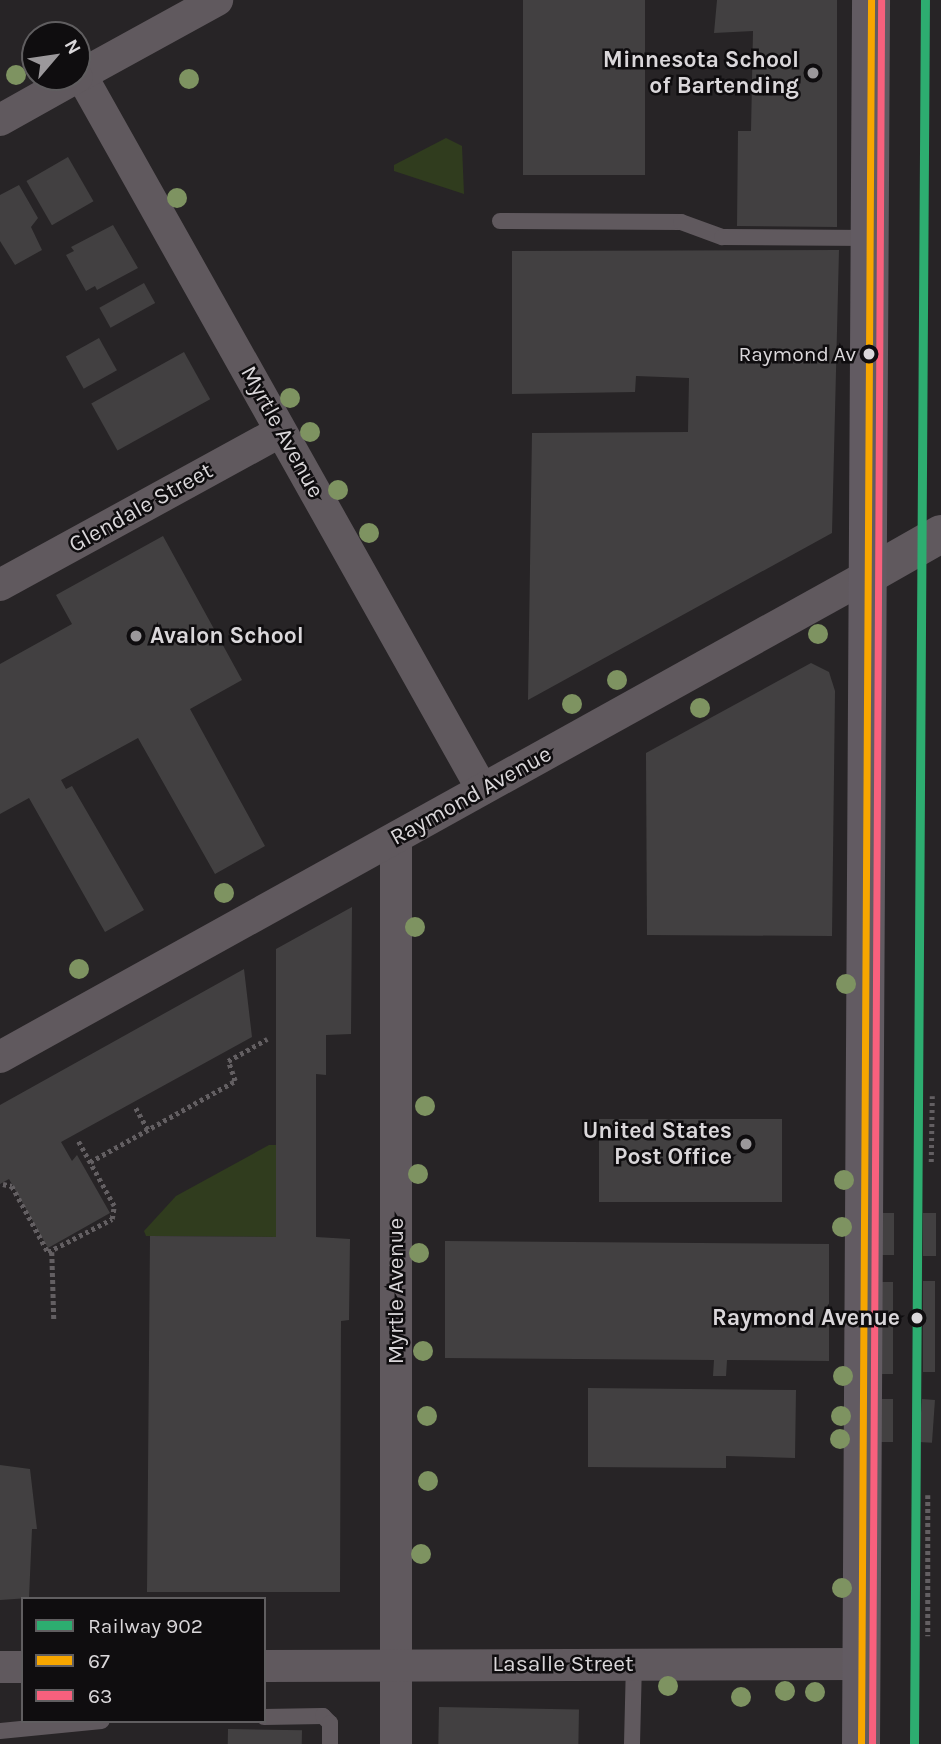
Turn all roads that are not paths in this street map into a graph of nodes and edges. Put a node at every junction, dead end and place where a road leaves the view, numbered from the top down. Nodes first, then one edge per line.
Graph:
1 (218, 0) edge
2 (871, 0) edge
3 (91, 69) edge
4 (51, 91) edge
5 (87, 91) edge
6 (0, 120) edge
7 (500, 221) dead end
8 (868, 239) junction
9 (281, 431) junction
10 (941, 534) edge
11 (867, 576) junction
12 (0, 585) edge
13 (482, 789) junction
14 (396, 838) junction
15 (0, 1057) edge
16 (634, 1663) junction
17 (862, 1664) junction
18 (396, 1665) junction
19 (266, 1666) edge
20 (0, 1667) edge
21 (21, 1667) edge
22 (266, 1717) edge
23 (93, 1723) edge
24 (76, 1727) junction
25 (0, 1731) edge
26 (76, 1744) edge
27 (330, 1744) edge
28 (396, 1744) edge
29 (632, 1744) edge
30 (861, 1744) edge

1 - 3 street
2 - 8 main road
4 - 6 street
5 - 9 street, Myrtle Avenue
7 - 8 lane
8 - 11 main road
9 - 12 street, Glendale Street
9 - 13 street, Myrtle Avenue
10 - 11 street, Raymond Avenue
11 - 13 street, Raymond Avenue
11 - 17 main road
13 - 14 street, Raymond Avenue
14 - 15 street, Raymond Avenue
14 - 18 street, Myrtle Avenue
16 - 17 street, Lasalle Street
16 - 18 street, Lasalle Street
16 - 29 lane
17 - 30 main road
18 - 19 street, Lasalle Street
18 - 28 street, Myrtle Avenue
20 - 21 street
22 - 27 lane
23 - 24 lane
24 - 25 lane
24 - 26 lane

